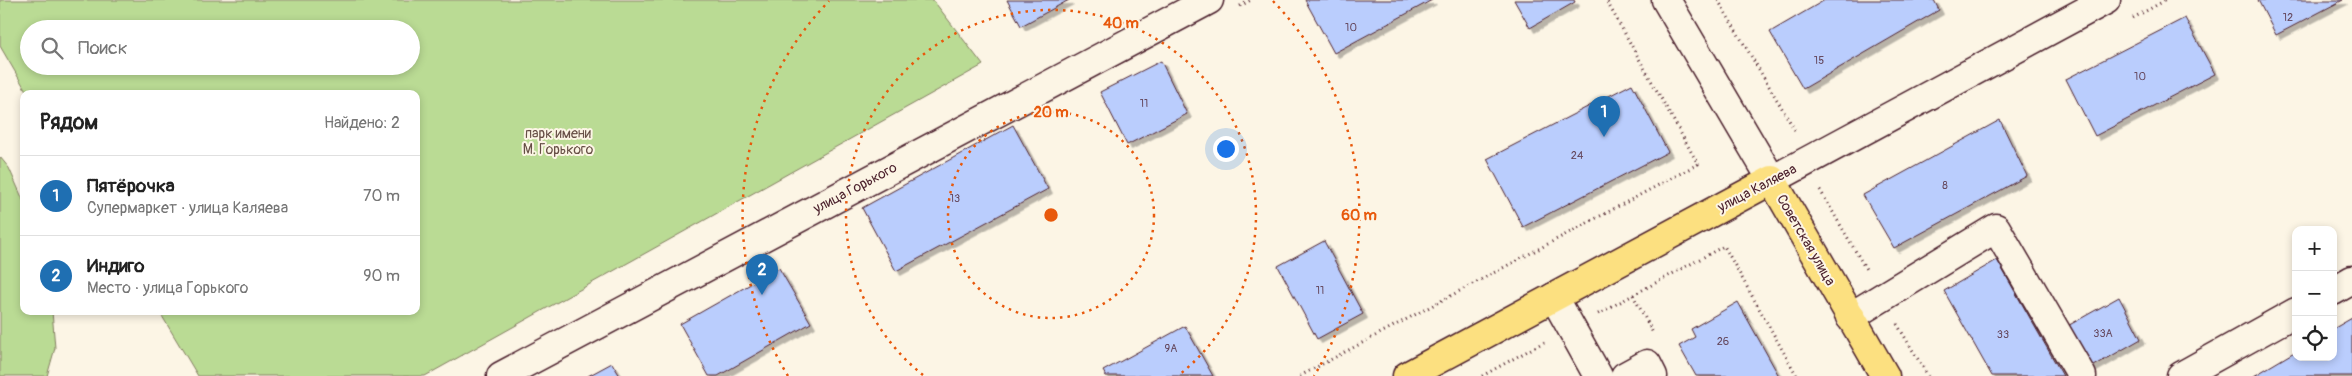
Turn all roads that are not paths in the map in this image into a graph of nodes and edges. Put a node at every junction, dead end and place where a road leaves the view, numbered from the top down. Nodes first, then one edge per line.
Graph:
1 (1209, 0) edge
2 (1666, 0) edge
3 (2106, 0) edge
4 (1772, 180) junction
5 (2352, 280) edge
6 (2337, 289) edge
7 (1554, 297) junction
8 (2292, 314) edge
9 (1850, 317) junction
10 (501, 376) edge
11 (1407, 376) edge
12 (1598, 376) edge
13 (1625, 376) edge
14 (1653, 376) edge
15 (1885, 376) edge
16 (2082, 376) edge
17 (2181, 376) edge

1 - 10 street, улица Горького
2 - 4 street, Советская улица
3 - 4 street, улица Каляева
4 - 7 main road, улица Каляева
4 - 9 main road, Советская улица
5 - 6 street
7 - 11 main road, улица Каляева
7 - 12 street
8 - 17 street
9 - 15 main road, Советская улица
9 - 16 street
13 - 14 street

